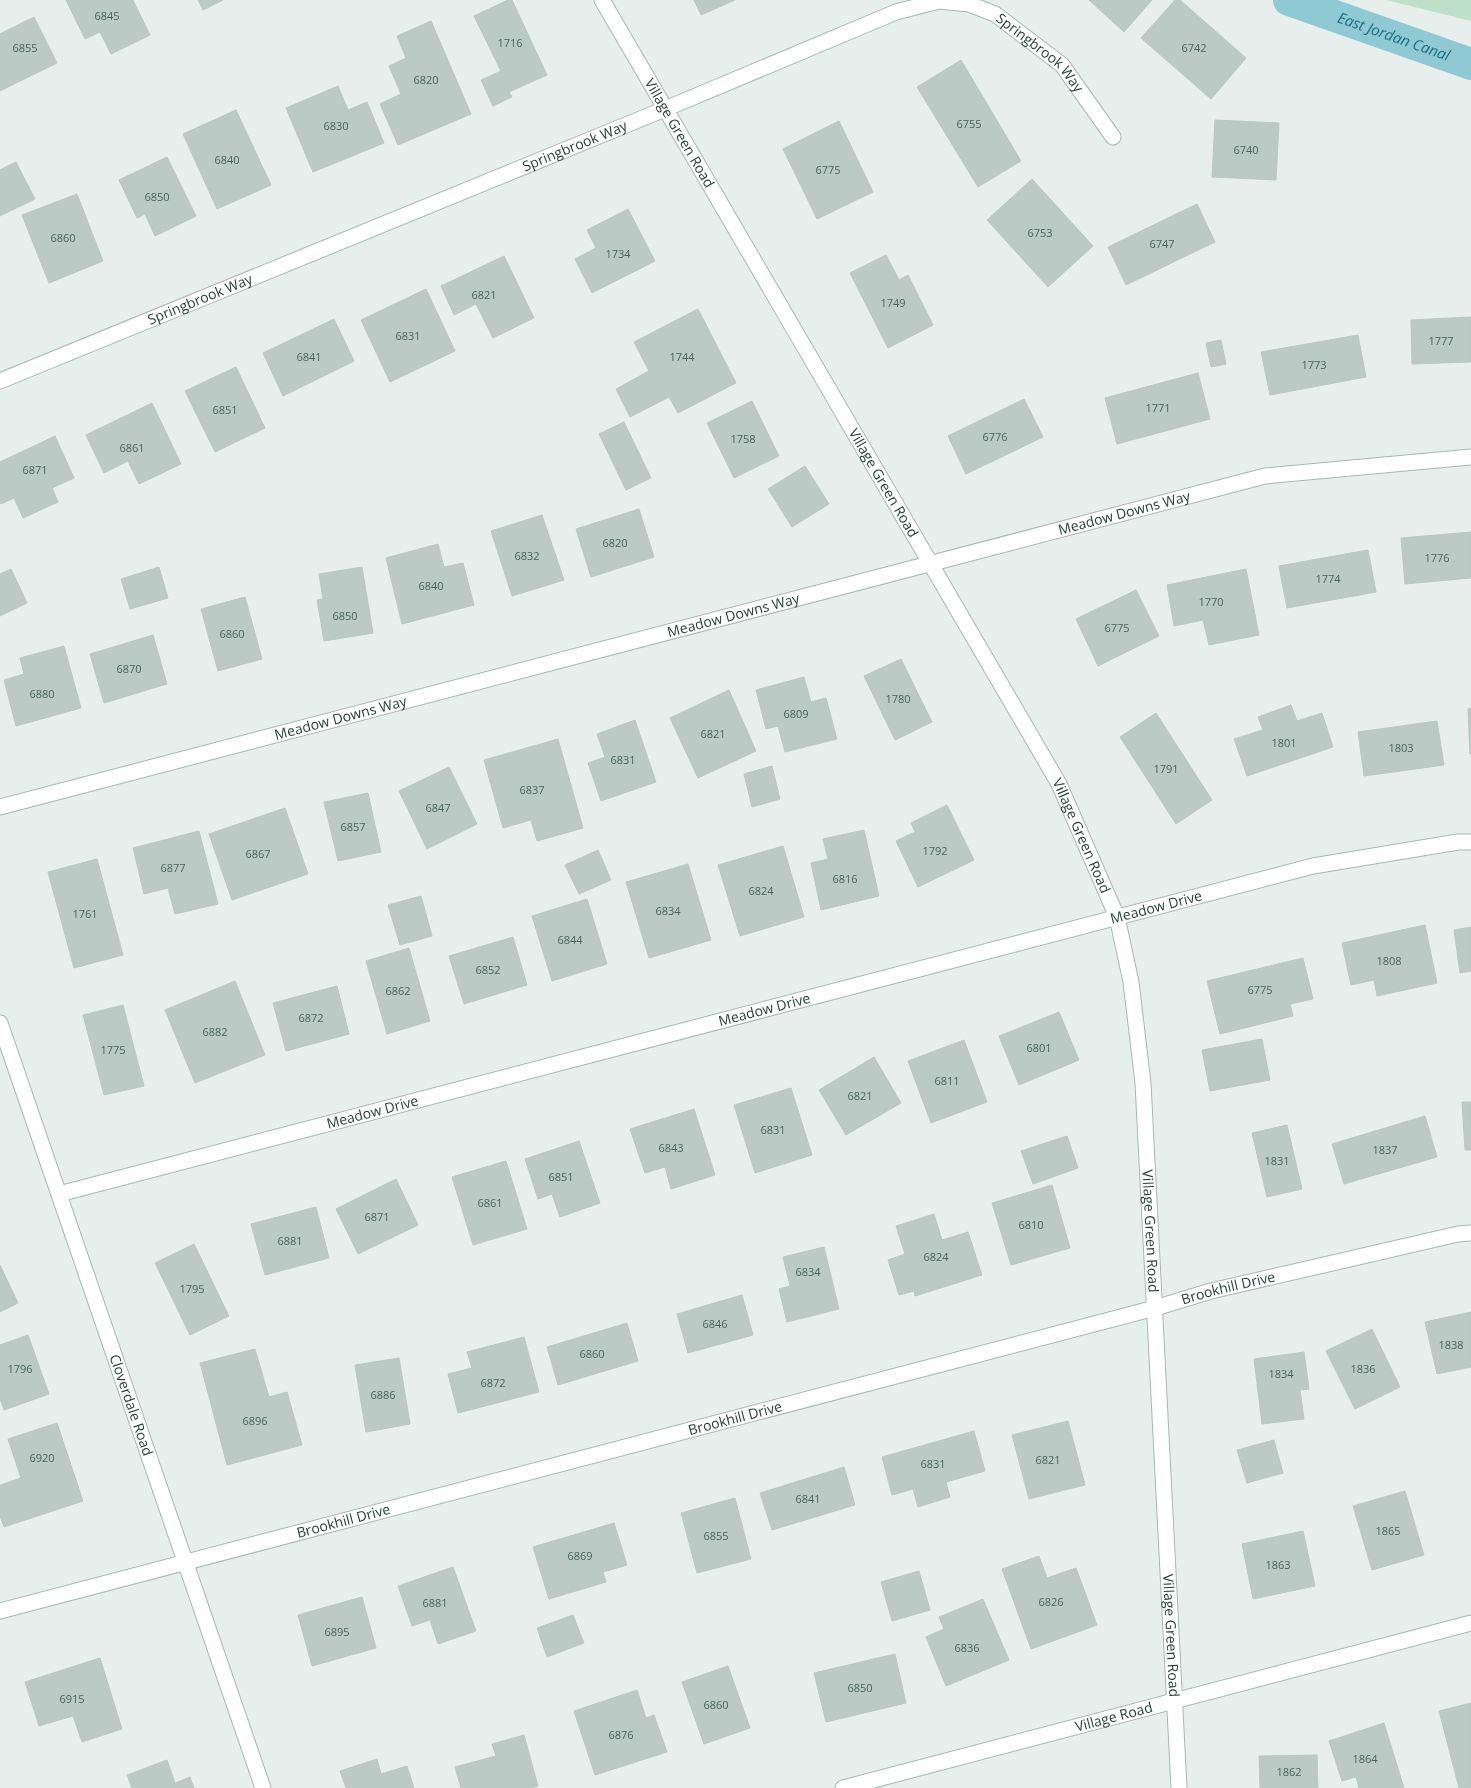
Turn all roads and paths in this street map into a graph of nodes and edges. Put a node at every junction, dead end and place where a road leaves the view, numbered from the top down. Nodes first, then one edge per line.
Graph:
1 (602, 0) edge
2 (893, 6) edge
3 (666, 109) junction
4 (1113, 137) dead end
5 (0, 381) edge
6 (1471, 457) edge
7 (930, 563) junction
8 (0, 807) edge
9 (1471, 842) edge
10 (1117, 916) junction
11 (0, 1023) edge
12 (59, 1194) junction
13 (1471, 1233) edge
14 (1155, 1308) junction
15 (187, 1562) junction
16 (0, 1610) edge
17 (1471, 1623) edge
18 (1175, 1701) junction
19 (263, 1788) edge
20 (843, 1788) edge
21 (1179, 1788) edge

1 - 3 street, Village Green Road
2 - 3 street, Springbrook Way
2 - 4 street, Springbrook Way
3 - 5 street, Springbrook Way
3 - 7 street, Village Green Road
6 - 7 street, Meadow Downs Way
7 - 8 street, Meadow Downs Way
7 - 10 street, Village Green Road
9 - 10 street, Meadow Drive
10 - 12 street, Meadow Drive
10 - 14 street, Village Green Road
11 - 12 street, Cloverdale Road
12 - 15 street, Cloverdale Road
13 - 14 street, Brookhill Drive
14 - 15 street, Brookhill Drive
14 - 18 street, Village Green Road
15 - 16 street, Brookhill Drive
15 - 19 street, Cloverdale Road
17 - 18 street, Village Road
18 - 20 street, Village Road
18 - 21 street, Village Green Road

